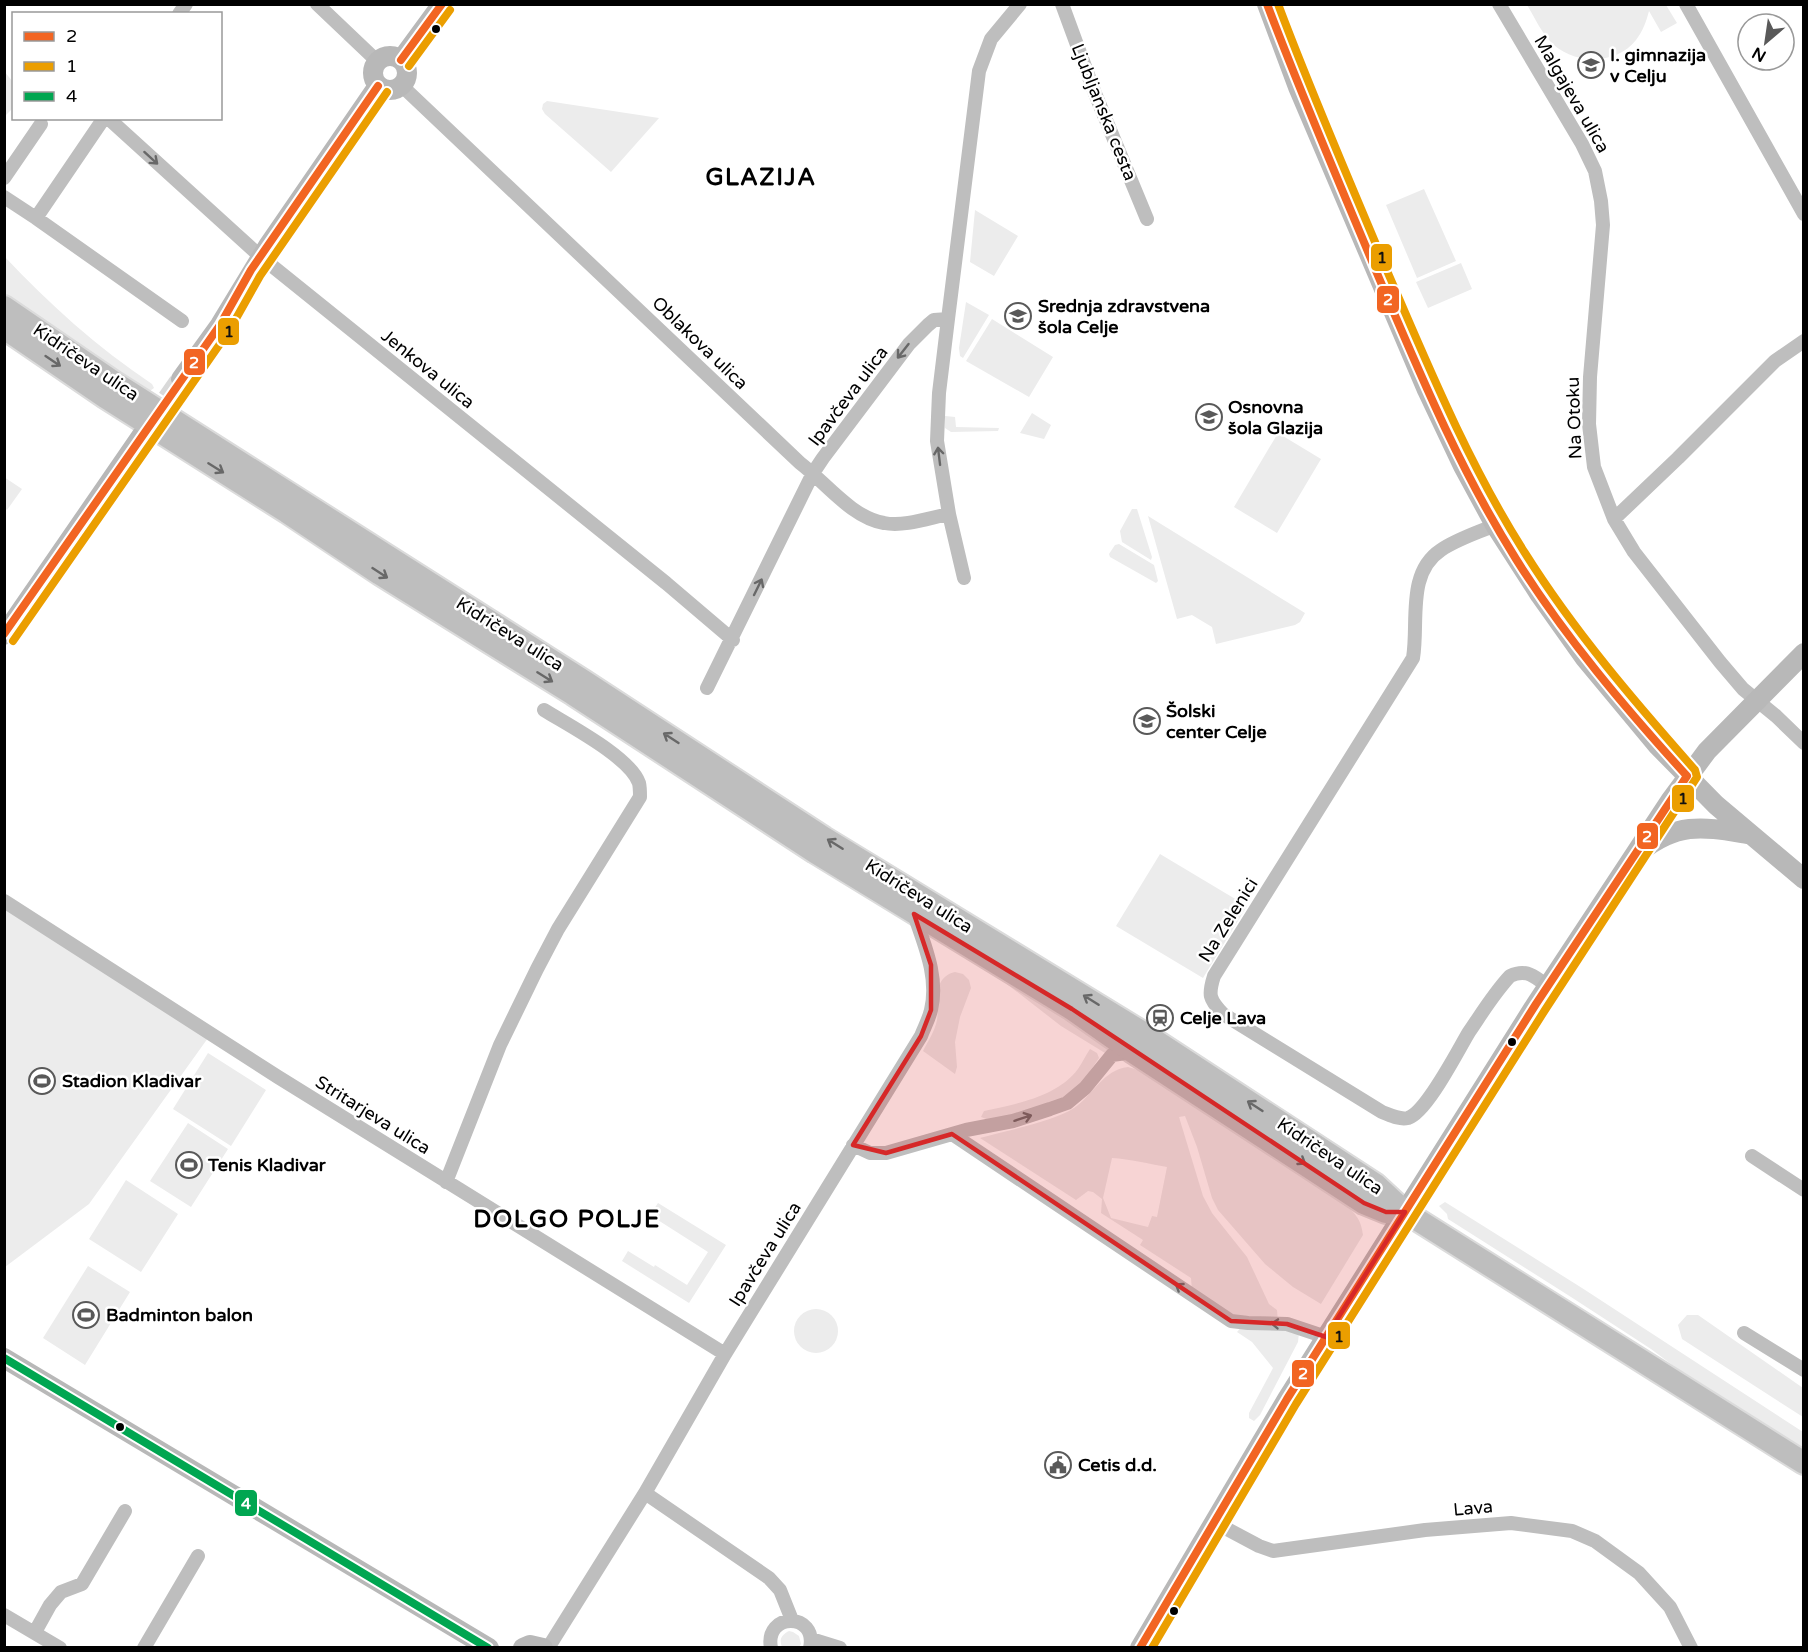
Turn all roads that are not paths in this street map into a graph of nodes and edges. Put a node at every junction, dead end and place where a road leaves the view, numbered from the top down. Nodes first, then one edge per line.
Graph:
1 (317, 4) edge
2 (442, 4) edge
3 (1020, 4) edge
4 (1062, 4) edge
5 (1267, 4) edge
6 (1500, 4) edge
7 (1686, 4) edge
8 (401, 60) junction
9 (377, 61) junction
10 (378, 86) junction
11 (402, 86) junction
12 (105, 120) edge
13 (108, 120) edge
14 (41, 124) dead end
15 (1595, 171) joint
16 (4, 178) edge
17 (4, 197) edge
18 (1803, 214) edge
19 (36, 218) junction
20 (1147, 219) dead end
21 (261, 257) junction
22 (4, 307) edge
23 (948, 319) junction
24 (182, 321) dead end
25 (4, 328) edge
26 (1803, 341) edge
27 (182, 379) tunnel mouth
28 (142, 435) tunnel mouth
29 (813, 473) junction
30 (949, 514) junction
31 (1614, 519) junction
32 (1495, 525) junction
33 (964, 578) dead end
34 (7, 628) edge
35 (733, 640) junction
36 (1803, 653) edge
37 (707, 688) dead end
38 (1749, 695) junction
39 (544, 710) dead end
40 (1803, 743) edge
41 (1687, 776) junction
42 (1748, 834) junction
43 (1630, 859) junction
44 (1803, 879) edge
45 (4, 901) edge
46 (914, 914) junction
47 (1548, 986) junction
48 (1133, 1052) junction
49 (959, 1132) junction
50 (853, 1145) junction
51 (1752, 1156) dead end
52 (446, 1182) junction
53 (1803, 1190) edge
54 (1405, 1212) junction
55 (1743, 1333) dead end
56 (1326, 1338) junction
57 (725, 1354) junction
58 (4, 1358) edge
59 (1803, 1371) edge
60 (1803, 1463) edge
61 (645, 1493) junction
62 (125, 1511) dead end
63 (1214, 1522) junction
64 (198, 1556) dead end
65 (4, 1615) edge
66 (792, 1620) junction
67 (35, 1632) junction
68 (811, 1643) edge
69 (60, 1647) edge
70 (144, 1647) edge
71 (489, 1647) edge
72 (523, 1647) edge
73 (543, 1647) edge
74 (548, 1647) edge
75 (771, 1647) edge
76 (840, 1647) edge
77 (1140, 1647) edge
78 (1691, 1647) edge

1 - 9 street
2 - 8 street
3 - 23 street
4 - 20 street, Ljubljanska cesta
5 - 32 street
6 - 15 street, Malgajeva ulica
7 - 18 street
8 - 9 street
8 - 11 street
9 - 10 street
10 - 11 street
10 - 21 street
11 - 29 street, Oblakova ulica
12 - 19 street
13 -> 21 street, Jenkova ulica
14 - 16 street
15 - 31 street, Na Otoku
17 - 19 street
19 - 24 street
21 - 27 street
21 - 35 street, Jenkova ulica
54 -> 22 main road, Kidričeva ulica
23 -> 29 street, Ipavčeva ulica
30 -> 23 street
25 -> 46 main road, Kidričeva ulica
26 - 31 street
28 - 34 street
29 - 30 street, Oblakova ulica
35 -> 29 street, Ipavčeva ulica
30 - 33 street
31 - 38 street, Na Otoku
32 - 41 street
32 - 47 street, Na Zelenici
35 - 37 street, Ipavčeva ulica
36 - 38 street
38 - 40 street, Na Otoku
38 - 41 street
39 - 52 street
41 - 42 street
41 - 43 street
42 - 43 street
42 - 44 street
43 - 47 street
45 - 52 street, Stritarjeva ulica
46 - 48 main road, Kidričeva ulica
46 - 50 street, Ipavčeva ulica
47 - 54 street
49 -> 48 street
48 -> 54 main road, Kidričeva ulica
49 - 50 street
56 -> 49 street
50 - 57 street, Ipavčeva ulica
51 - 53 street
52 - 57 street, Stritarjeva ulica
54 - 56 street
54 - 60 main road
55 - 59 street
56 - 63 street
57 - 61 street, Ipavčeva ulica
58 - 71 street
61 - 66 street
61 - 74 street, Ipavčeva ulica
62 - 67 street
63 - 77 street
63 - 78 street, Lava
64 - 70 street
65 - 67 street
66 - 68 street
66 - 75 street
67 - 69 street
68 - 76 street
72 - 73 street

